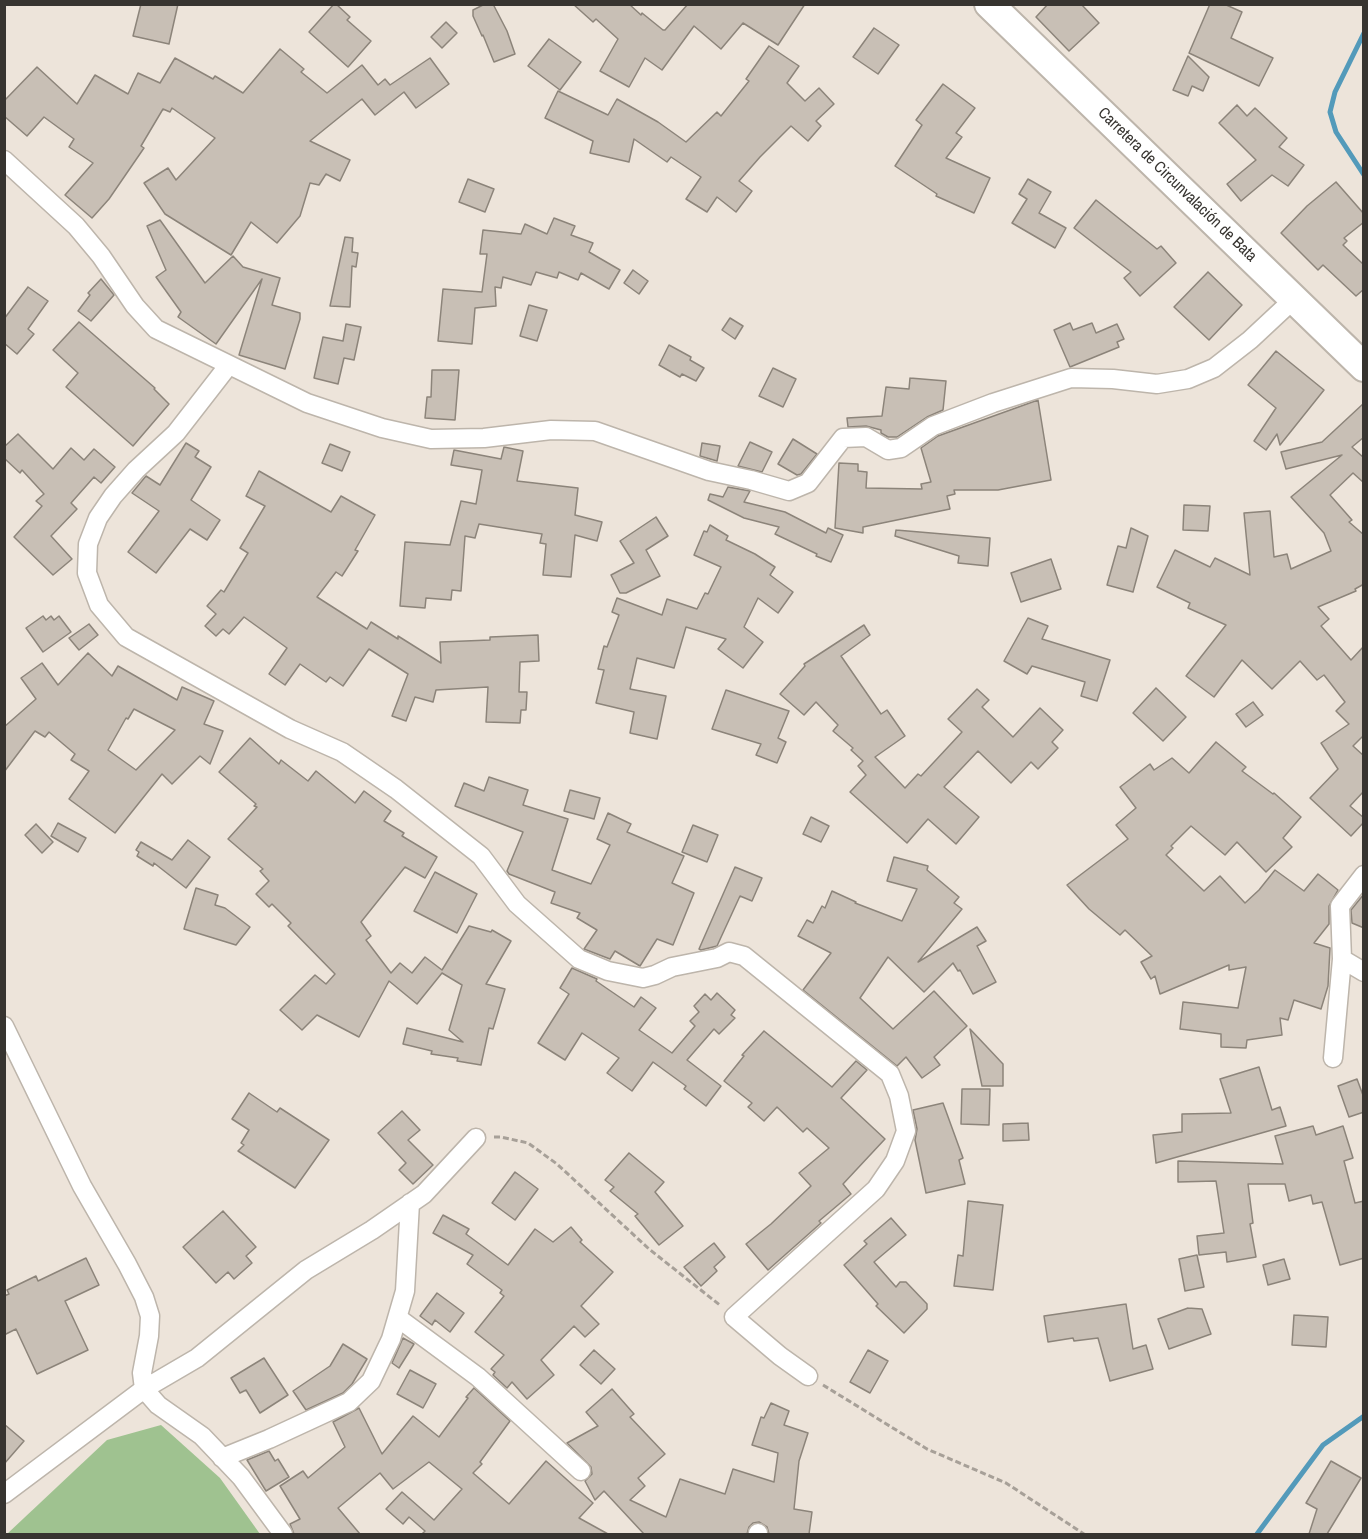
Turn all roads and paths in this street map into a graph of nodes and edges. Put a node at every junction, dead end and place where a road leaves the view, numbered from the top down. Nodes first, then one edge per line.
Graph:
1 (989, 4) edge
2 (4, 160) edge
3 (1294, 299) junction
4 (228, 366) junction
5 (1364, 367) edge
6 (1364, 875) edge
7 (1342, 959) junction
8 (1364, 972) edge
9 (1337, 1014) dead end
10 (4, 1026) edge
11 (476, 1138) joint
12 (410, 1203) junction
13 (734, 1317) junction
14 (398, 1318) junction
15 (808, 1376) joint
16 (144, 1389) junction
17 (222, 1458) junction
18 (581, 1471) dead end
19 (4, 1494) edge
20 (283, 1534) edge
21 (1084, 1534) edge

1 - 3 main road, Carretera de Circunvalación de Bata
2 - 4 street
3 - 4 street
3 - 5 main road, Carretera de Circunvalación de Bata
4 - 13 street
6 - 7 street
7 - 8 street
7 - 9 street
10 - 16 street
11 - 12 street
11 - 13 path
12 - 14 street
12 - 16 street
13 - 15 street
14 - 17 street
14 - 18 street
15 - 21 path
16 - 17 street
16 - 19 street
17 - 20 street

